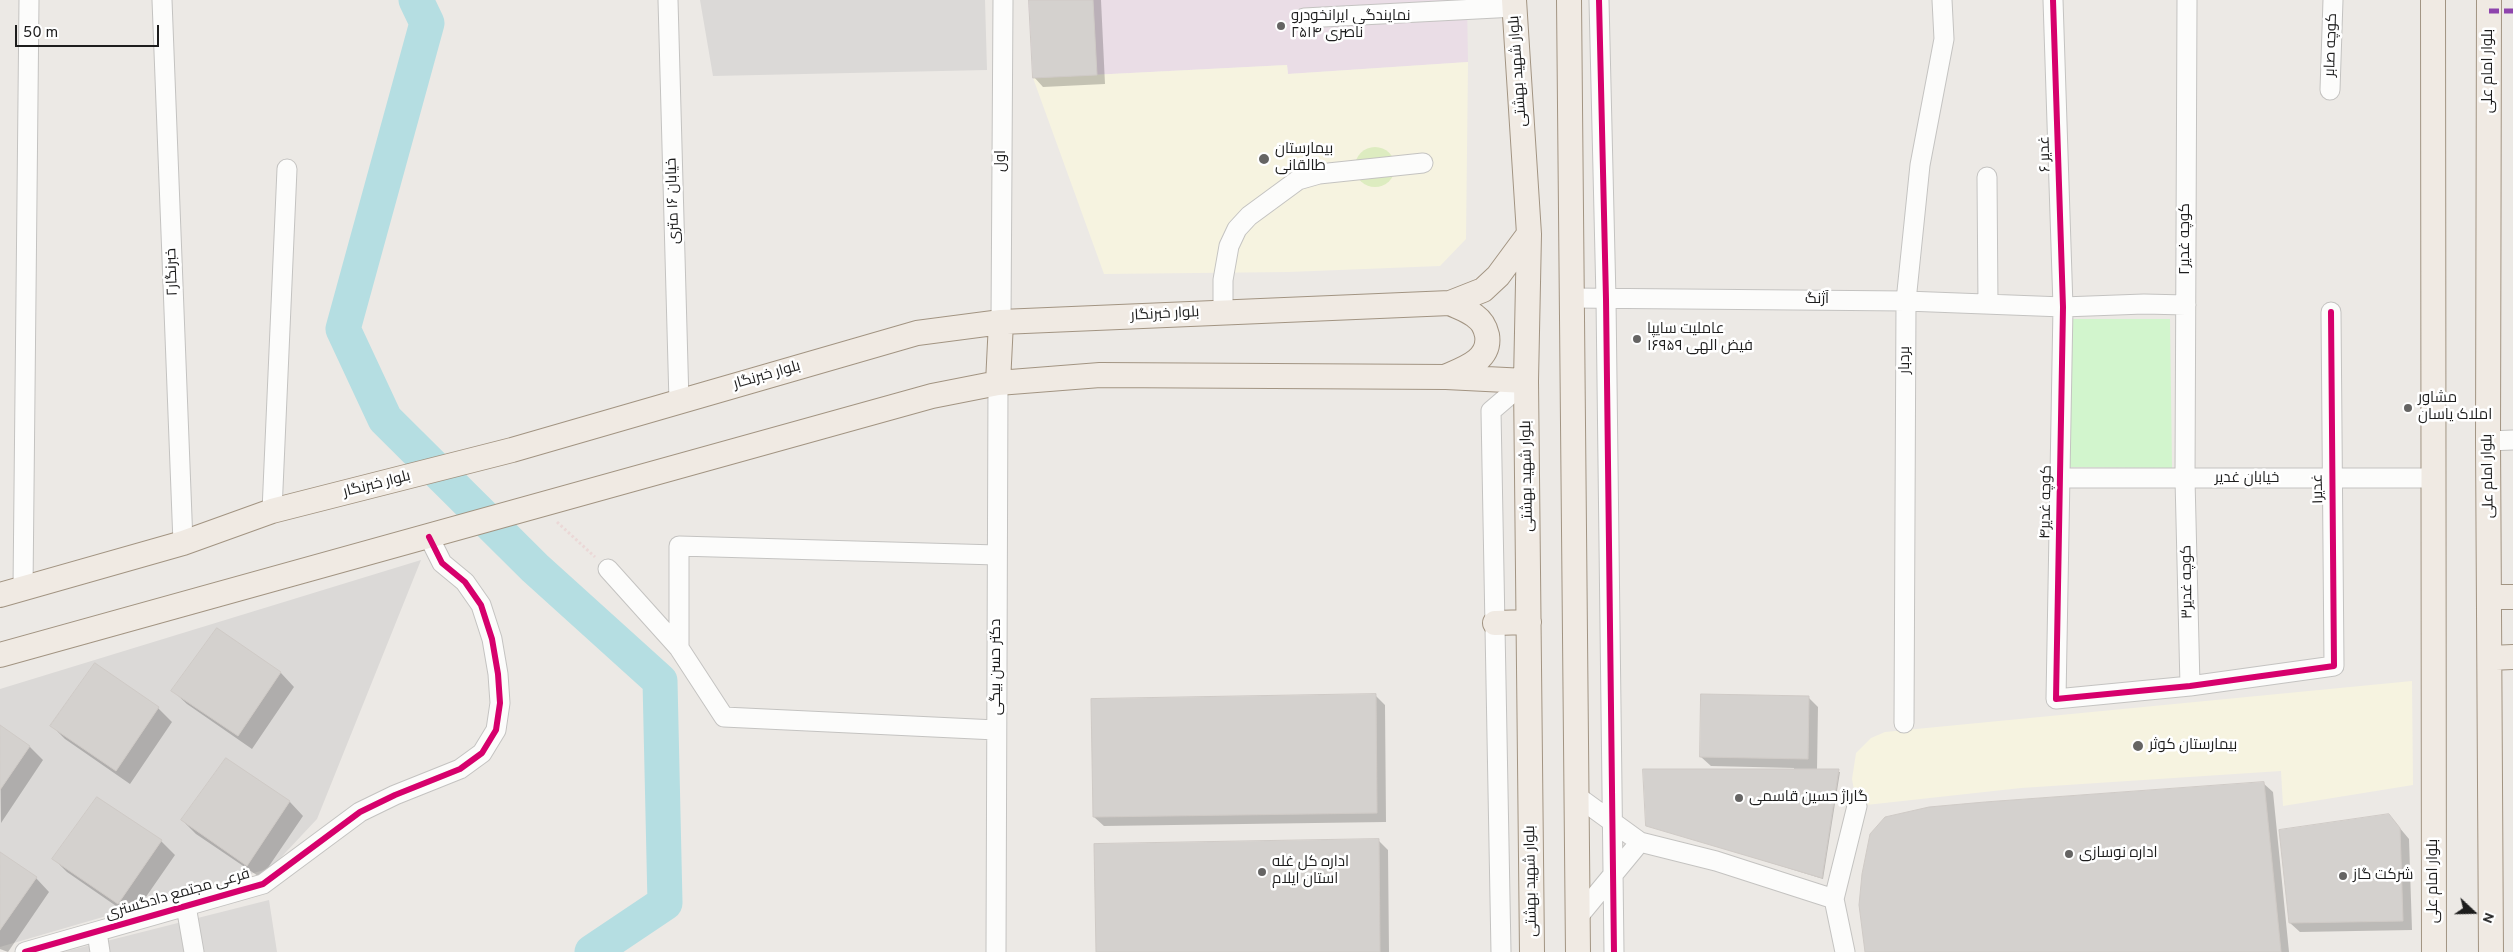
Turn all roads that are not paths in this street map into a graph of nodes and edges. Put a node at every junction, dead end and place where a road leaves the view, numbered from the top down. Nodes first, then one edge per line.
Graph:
1 (29, 0) edge
2 (162, 0) edge
3 (668, 0) edge
4 (1003, 0) edge
5 (1569, 0) edge
6 (1599, 0) edge
7 (1942, 0) edge
8 (2054, 0) edge
9 (2187, 0) edge
10 (2333, 0) edge
11 (2433, 0) edge
12 (2489, 0) edge
13 (1514, 3) edge
14 (1304, 18) dead end
15 (2330, 90) dead end
16 (1423, 163) dead end
17 (287, 169) dead end
18 (1987, 177) dead end
19 (1529, 234) junction
20 (1571, 298) junction
21 (1606, 298) junction
22 (1906, 300) junction
23 (1450, 303) junction
24 (1988, 304) junction
25 (2186, 305) junction
26 (2063, 307) junction
27 (1224, 312) junction
28 (2331, 312) dead end
29 (1001, 322) junction
30 (1446, 377) junction
31 (1526, 381) junction
32 (998, 383) junction
33 (679, 402) junction
34 (2513, 440) edge
35 (2488, 441) junction
36 (2059, 478) junction
37 (2435, 478) junction
38 (2185, 479) junction
39 (2331, 479) junction
40 (272, 511) junction
41 (429, 537) junction
42 (184, 543) junction
43 (997, 555) junction
44 (608, 569) road end
45 (23, 588) junction
46 (0, 595) edge
47 (2502, 597) edge
48 (1529, 622) junction
49 (1495, 623) junction
50 (679, 648) junction
51 (0, 656) edge
52 (2502, 658) edge
53 (2190, 686) junction
54 (1904, 723) dead end
55 (996, 730) junction
56 (1578, 797) junction
57 (1857, 806) dead end
58 (1613, 822) junction
59 (1640, 842) junction
60 (1613, 874) junction
61 (1834, 898) junction
62 (186, 906) junction
63 (1578, 917) junction
64 (97, 932) junction
65 (25, 952) edge
66 (100, 952) edge
67 (194, 952) edge
68 (996, 952) edge
69 (1501, 952) edge
70 (1532, 952) edge
71 (1578, 952) edge
72 (1614, 952) edge
73 (1845, 952) edge
74 (2434, 952) edge
75 (2490, 952) edge

1 - 45 street
2 - 42 street, خبرنگار۲
3 - 33 street, خیابان ۱۶ متری
4 - 29 street, اول
5 - 20 main road
6 - 21 street
7 - 22 street, بردبار
8 - 26 street, غدیر ۶
9 - 25 street, کوچه غدیر۲
10 - 15 street, کوچه صابر
11 - 37 main road, بلوار امام على
12 - 35 main road, بلوار امام على
13 - 14 street
13 - 19 main road, بلوار شهید بهشتی
16 - 27 street
17 - 40 street
18 - 24 street
19 - 23 main road, بلوار خبرنگار
19 - 31 main road, بلوار شهید بهشتی
20 - 21 street, آژنگ
20 - 56 main road
21 - 22 street, آژنگ
21 - 58 street
22 - 24 street, آژنگ
22 - 54 street, بردبار
23 - 27 main road, بلوار خبرنگار
23 - 30 main road
24 - 26 street, آژنگ
25 - 26 street, آژنگ
25 - 38 street, کوچه غدیر۲
26 - 36 street, کوچه غدیر۴
27 - 29 main road, بلوار خبرنگار
28 - 39 street, غدیر۱
29 - 32 main road
29 - 33 main road, بلوار خبرنگار
30 - 31 main road
30 - 32 main road
31 - 48 main road, بلوار شهید بهشتی
31 - 49 street
32 - 41 main road
32 - 43 street, دکتر حسن بیگی
33 - 40 main road, بلوار خبرنگار
34 - 35 street
35 - 47 main road, بلوار امام على
36 - 38 street, خیابان غدیر
36 - 53 street, کوچه غدیر۴
37 - 39 street, خیابان غدیر
37 - 74 main road, بلوار امام على
38 - 39 street, خیابان غدیر
38 - 53 street, کوچه غدیر۳
39 - 53 street, غدیر۱
40 - 42 main road, بلوار خبرنگار
41 - 51 main road
41 - 62 street, فرعی مجتمع دادگستری
42 - 45 main road, بلوار خبرنگار
43 - 50 street
43 - 55 street, دکتر حسن بیگی
44 - 50 street
45 - 46 main road, بلوار خبرنگار
47 - 52 main road, بلوار امام على
48 - 49 main road
48 - 70 main road, بلوار شهید بهشتی
49 - 69 street
50 - 55 street
52 - 75 main road, بلوار امام على
55 - 68 street, دکتر حسن بیگی
56 - 58 street
56 - 63 main road
57 - 61 street
58 - 59 street
58 - 60 street
59 - 60 street
59 - 61 street
60 - 63 street
60 - 72 street
61 - 73 street
62 - 64 street, فرعی مجتمع دادگستری
62 - 67 street
63 - 71 main road
64 - 65 street, فرعی مجتمع دادگستری
64 - 66 street

